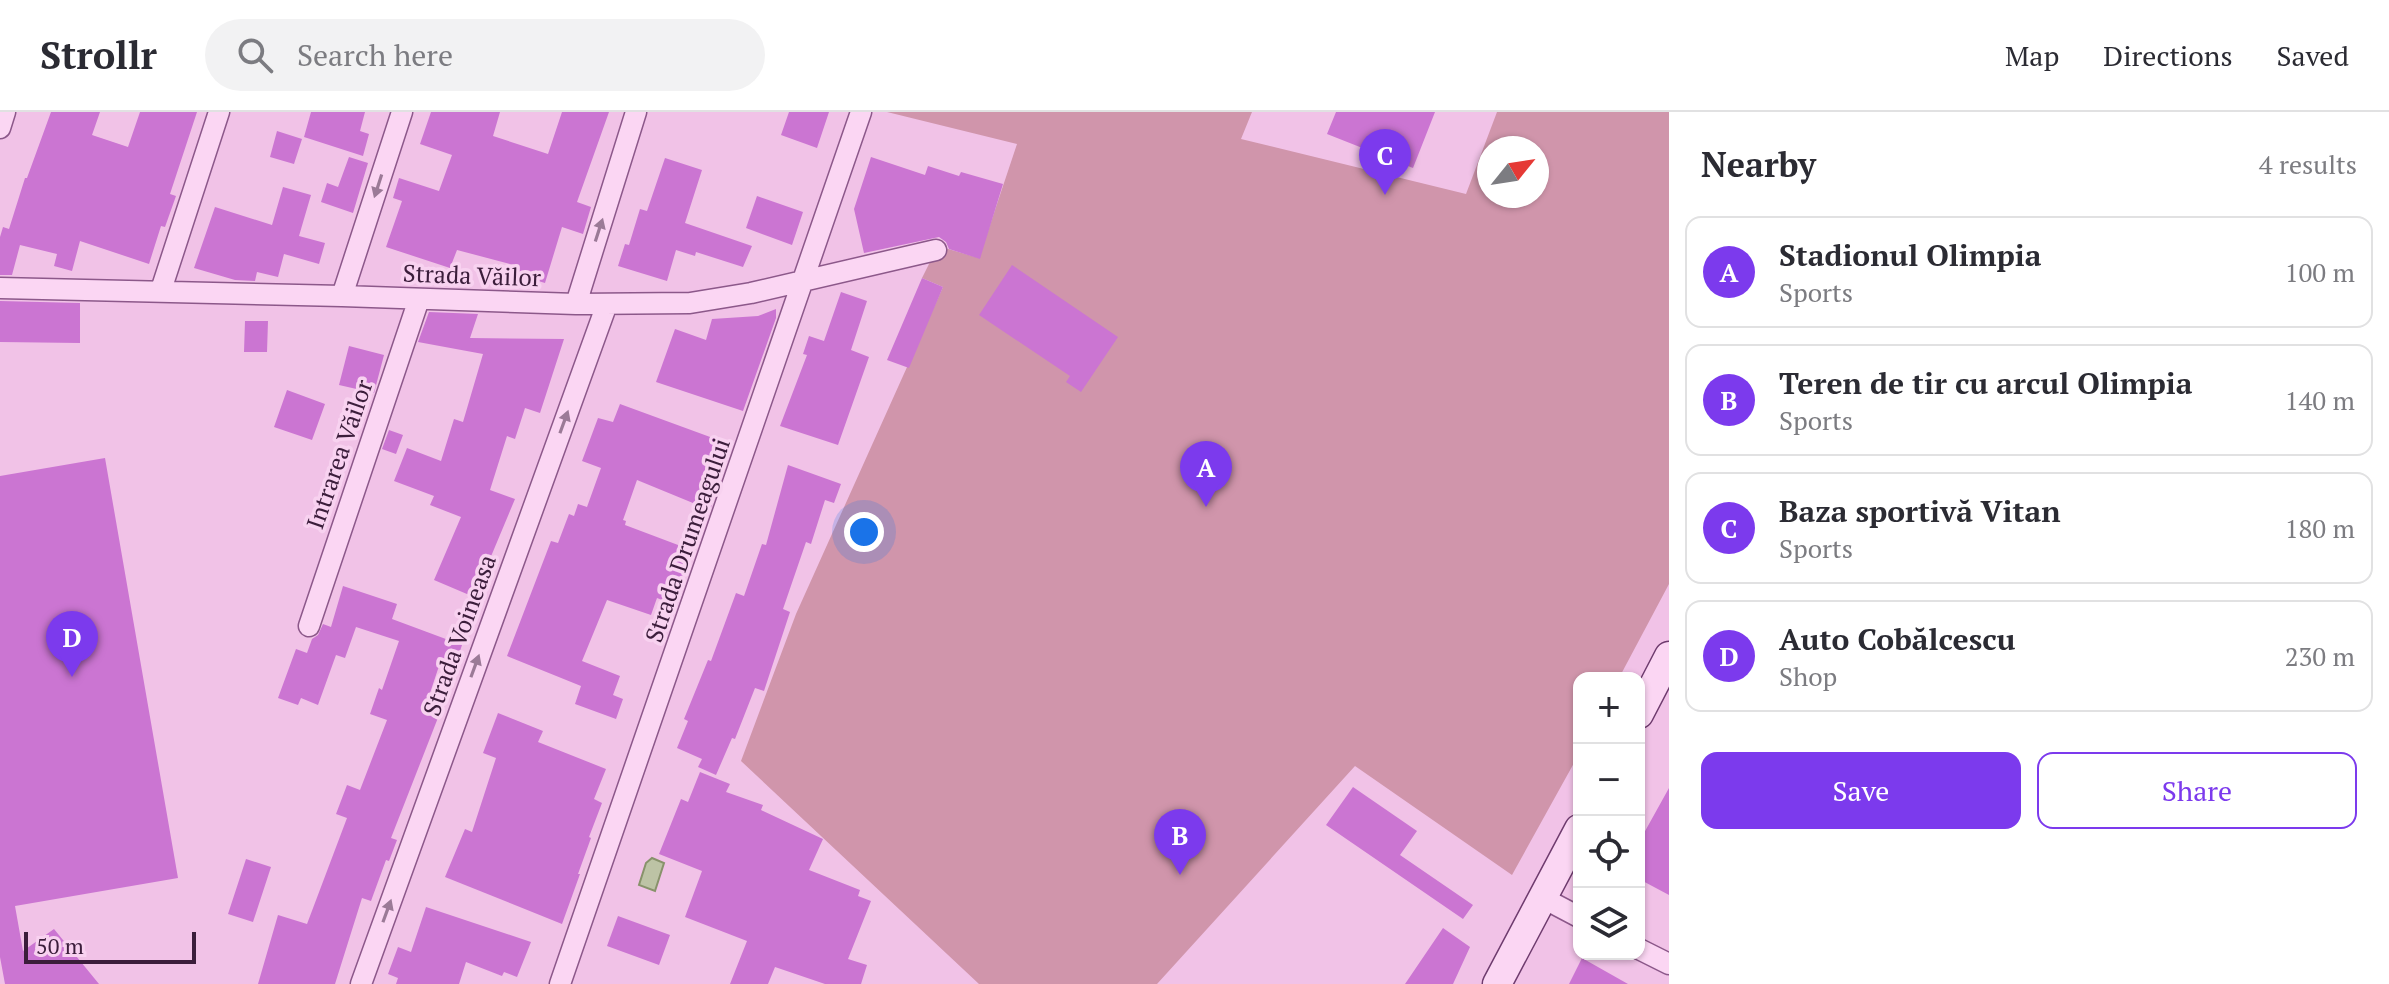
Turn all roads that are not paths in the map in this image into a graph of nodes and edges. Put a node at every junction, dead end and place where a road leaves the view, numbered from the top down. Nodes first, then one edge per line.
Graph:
1 (5, 112) edge
2 (219, 112) edge
3 (402, 112) edge
4 (636, 112) edge
5 (861, 112) edge
6 (0, 128) edge
7 (936, 250) dead end
8 (805, 280) junction
9 (0, 288) edge
10 (161, 290) junction
11 (342, 296) junction
12 (419, 299) junction
13 (576, 304) junction
14 (607, 304) junction
15 (309, 626) dead end
16 (1669, 656) edge
17 (1645, 702) edge
18 (1573, 840) edge
19 (1543, 898) junction
20 (1573, 914) edge
21 (1645, 952) edge
22 (1669, 964) edge
23 (361, 984) edge
24 (560, 984) edge
25 (1497, 984) edge

1 - 6 street
2 - 10 street
3 -> 11 street
13 -> 4 street
5 - 8 street, Strada Drumeagului
7 - 8 street, Strada Văilor
8 - 14 street, Strada Văilor
8 - 24 street, Strada Drumeagului
9 - 10 street, Strada Văilor
10 - 11 street, Strada Văilor
11 - 12 street, Strada Văilor
12 - 13 street, Strada Văilor
12 - 15 street, Intrarea Văilor
13 - 14 street, Strada Văilor
23 -> 14 street, Strada Voineasa
16 - 17 main road
18 - 19 main road
19 - 20 street
19 - 25 main road
21 - 22 street

